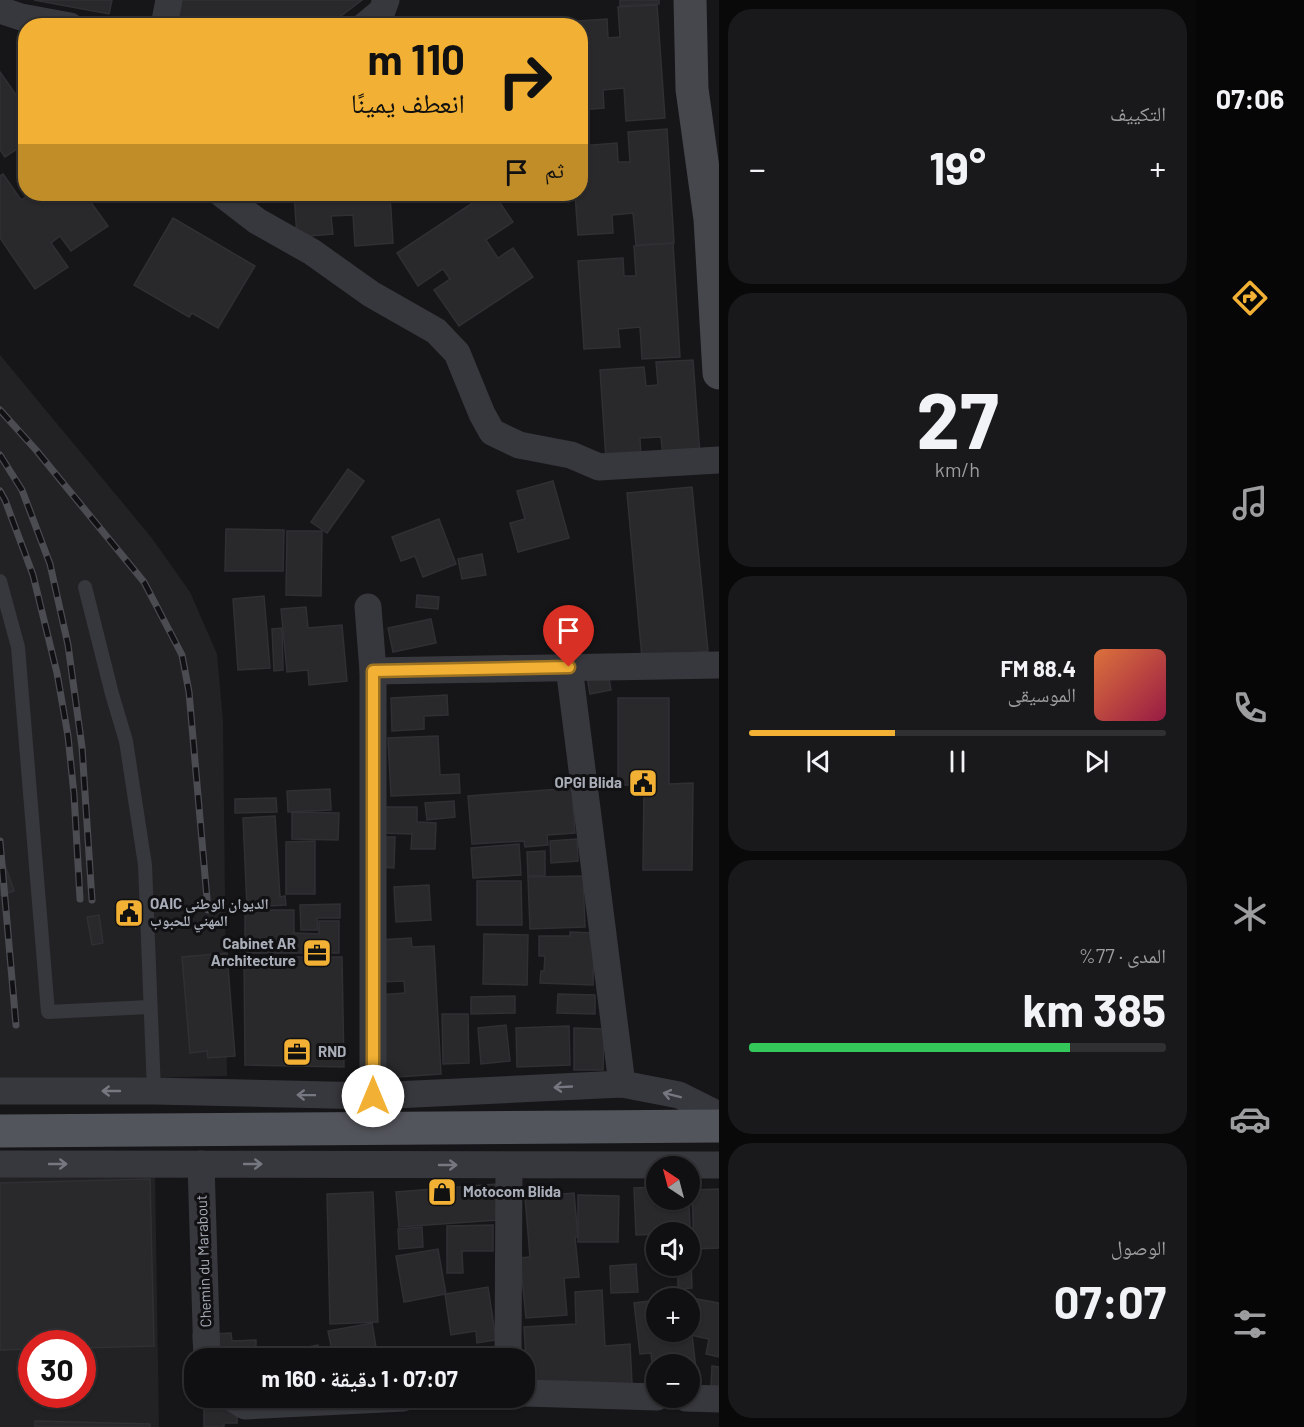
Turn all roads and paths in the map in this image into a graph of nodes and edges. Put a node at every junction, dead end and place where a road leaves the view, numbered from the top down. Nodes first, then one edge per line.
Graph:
1 (169, 0) edge
2 (386, 0) edge
3 (690, 0) edge
4 (0, 10) edge
5 (26, 18) edge
6 (166, 18) edge
7 (374, 18) edge
8 (231, 201) edge
9 (714, 219) edge
10 (719, 373) edge
11 (719, 460) edge
12 (0, 581) edge
13 (85, 587) dead end
14 (368, 607) dead end
15 (719, 665) edge
16 (569, 667) junction
17 (373, 671) junction
18 (150, 1007) junction
19 (622, 1084) junction
20 (0, 1091) edge
21 (154, 1091) junction
22 (373, 1096) junction
23 (719, 1115) edge
24 (719, 1126) edge
25 (0, 1131) edge
26 (0, 1164) edge
27 (201, 1164) junction
28 (719, 1165) edge
29 (509, 1166) junction
30 (207, 1348) edge
31 (508, 1348) edge
32 (535, 1393) edge
33 (646, 1397) edge
34 (700, 1398) edge
35 (719, 1399) edge

1 - 6 street
2 - 7 street
3 - 9 main road
4 - 5 street
8 - 11 street
9 - 10 main road
12 - 18 lane
13 - 18 lane
14 - 17 street
15 - 16 street
16 - 17 street
16 - 19 street
17 - 22 street
18 - 21 lane
19 -> 22 street
23 -> 19 street
21 -> 20 street
22 -> 21 street
24 - 25 main road
26 -> 27 street
27 -> 29 street
27 - 30 street, Chemin du Marabout
28 - 29 street
29 - 31 street
32 - 33 street
34 - 35 street

